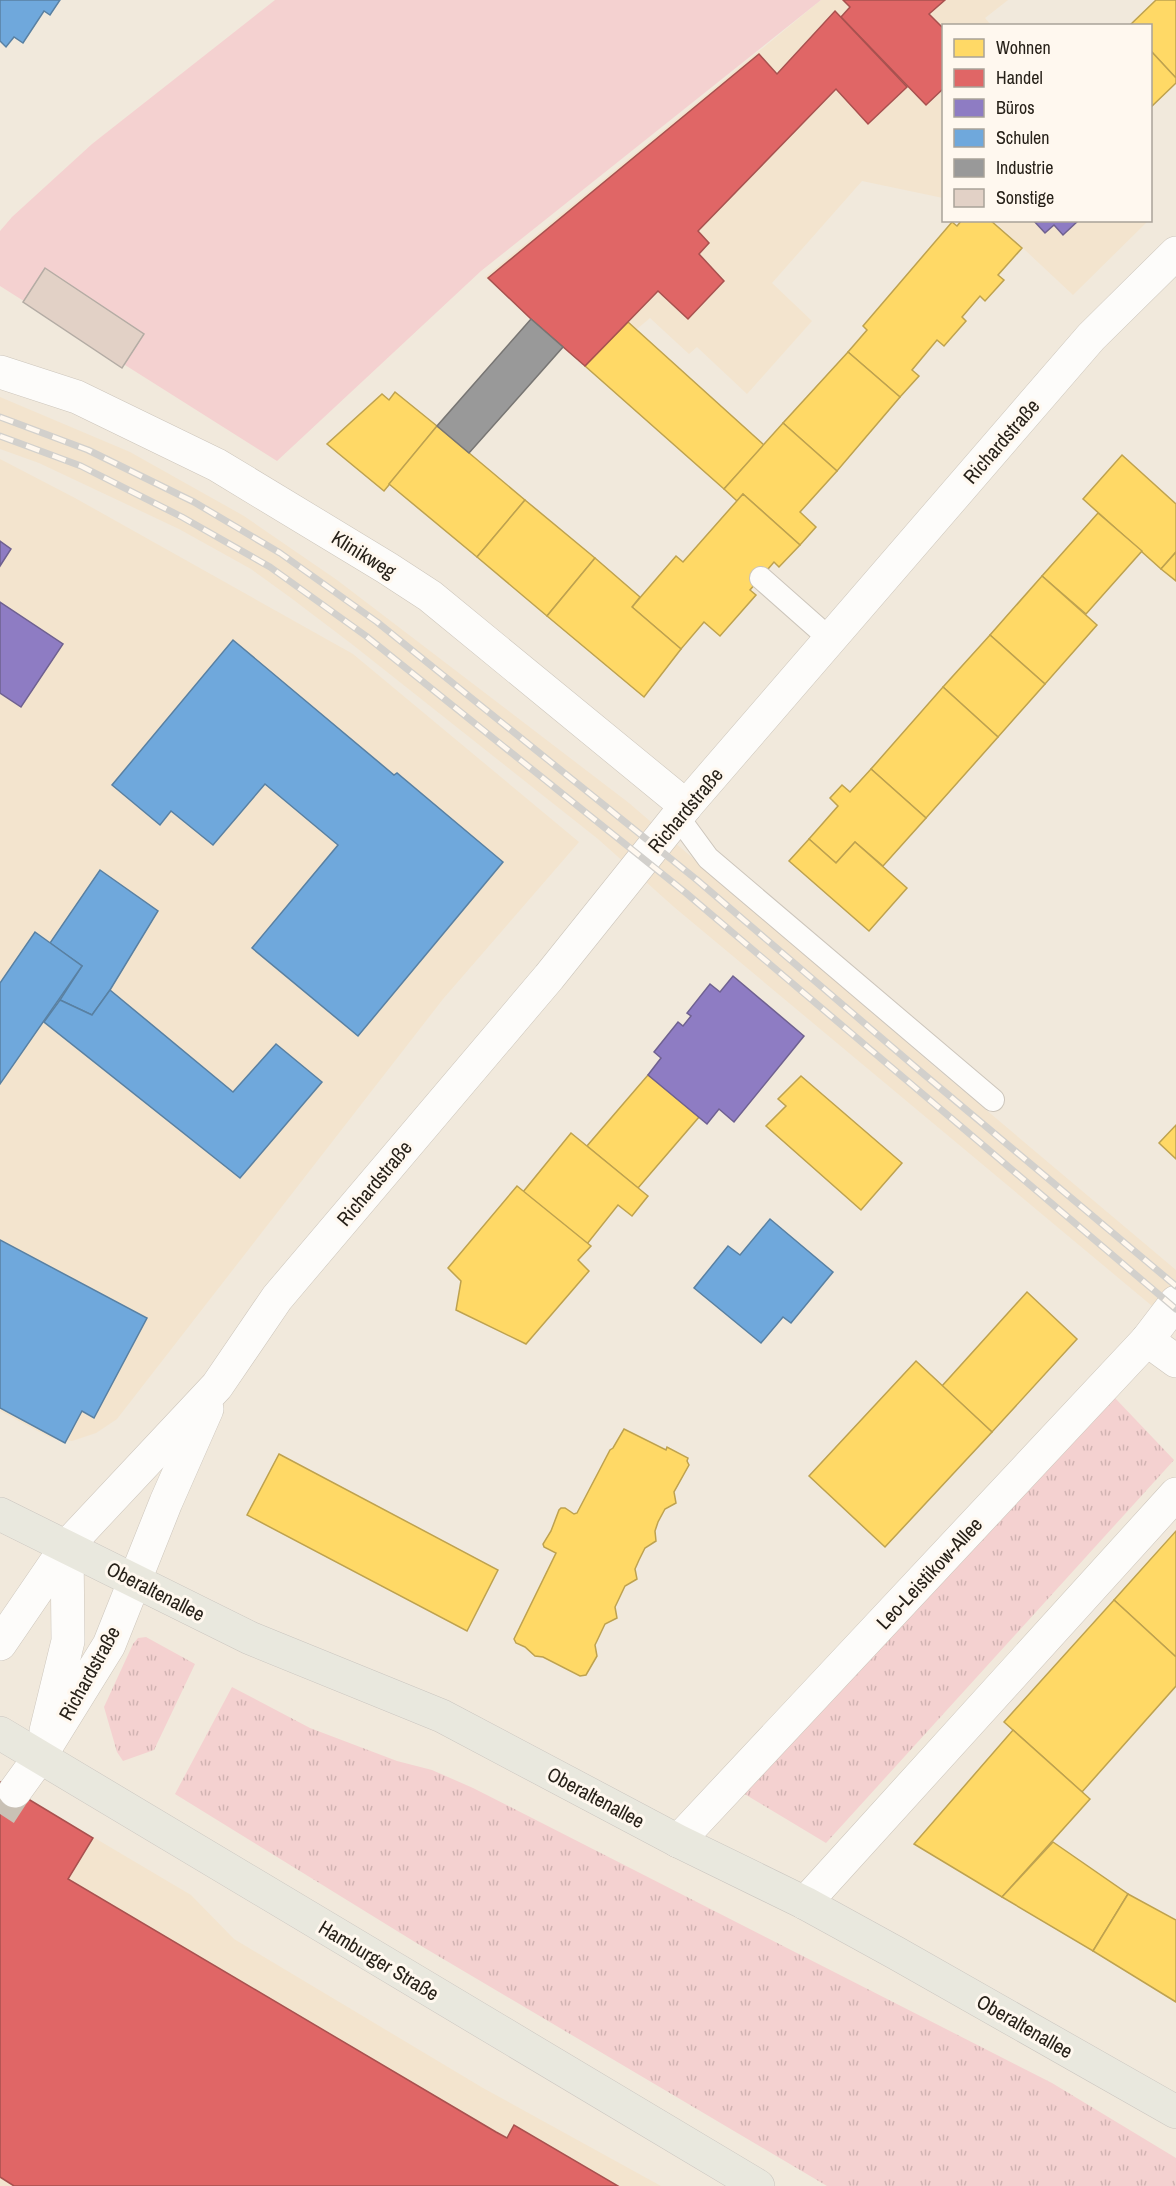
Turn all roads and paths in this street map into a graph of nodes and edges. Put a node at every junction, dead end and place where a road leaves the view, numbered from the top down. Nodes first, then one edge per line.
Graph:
1 (1176, 253) edge
2 (0, 372) edge
3 (760, 578) dead end
4 (830, 639) junction
5 (682, 812) junction
6 (993, 1100) dead end
7 (1176, 1302) edge
8 (1147, 1340) junction
9 (1176, 1361) edge
10 (217, 1386) junction
11 (1176, 1494) edge
12 (0, 1514) edge
13 (68, 1546) junction
14 (135, 1581) junction
15 (0, 1644) edge
16 (0, 1733) edge
17 (39, 1758) junction
18 (15, 1791) tunnel mouth
19 (678, 1841) junction
20 (805, 1903) junction
21 (1176, 2112) edge
22 (758, 2186) edge

1 - 4 street, Richardstraße
2 - 5 street, Klinikweg
3 - 4 lane
4 - 5 street, Richardstraße
5 - 6 lane
5 - 10 street, Richardstraße
7 - 8 street, Leo-Leistikow-Allee
8 - 9 street
8 - 19 street, Leo-Leistikow-Allee
10 - 13 street, Richardstraße
10 - 14 street, Richardstraße
11 - 20 street
12 - 13 main road, Oberaltenallee
13 - 14 main road, Oberaltenallee
13 - 15 street, Richardstraße
13 - 17 street, Richardstraße
14 - 17 street, Richardstraße
14 - 19 main road, Oberaltenallee
16 - 17 main road, Hamburger Straße
17 - 18 street
17 - 22 main road, Hamburger Straße
19 - 20 main road, Oberaltenallee
20 - 21 main road, Oberaltenallee

